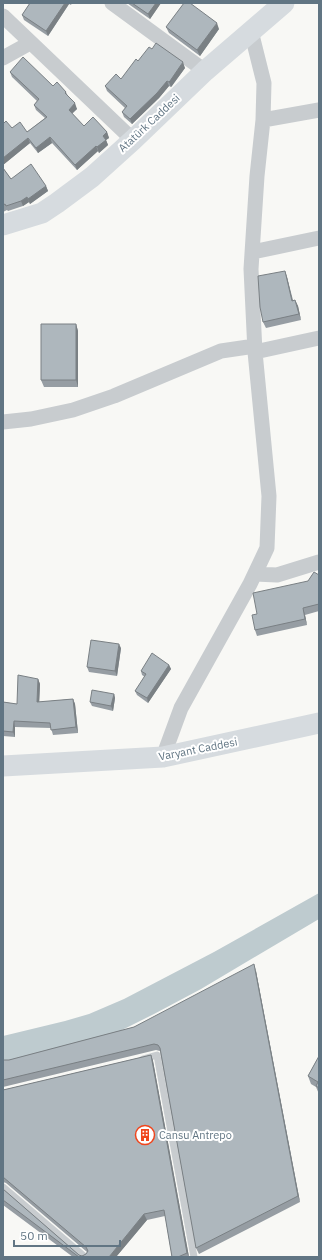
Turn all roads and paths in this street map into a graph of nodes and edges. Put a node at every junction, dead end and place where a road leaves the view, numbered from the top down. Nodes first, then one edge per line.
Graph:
1 (112, 3) edge
2 (284, 3) edge
3 (3, 16) edge
4 (251, 31) junction
5 (30, 43) junction
6 (3, 58) edge
7 (204, 71) junction
8 (319, 110) edge
9 (263, 120) junction
10 (133, 140) junction
11 (3, 225) edge
12 (319, 238) edge
13 (253, 252) junction
14 (319, 338) edge
15 (255, 349) junction
16 (3, 422) edge
17 (319, 562) edge
18 (255, 574) junction
19 (319, 723) edge
20 (163, 757) junction
21 (3, 766) edge
22 (134, 1061) edge
23 (3, 1187) edge
24 (85, 1257) edge
25 (194, 1257) edge

1 - 7 street
2 - 4 street, Atatürk Caddesi
3 - 5 street
4 - 7 street, Atatürk Caddesi
4 - 9 street
5 - 6 street
5 - 10 street
7 - 10 street, Atatürk Caddesi
8 - 9 street
9 - 13 street
10 - 11 street, Atatürk Caddesi
12 - 13 street
13 - 15 street
14 - 15 street
15 - 16 street
15 - 18 street
17 - 18 street
18 - 20 street
19 - 20 street, Varyant Caddesi
20 - 21 street, Varyant Caddesi
22 - 25 lane
23 - 24 lane

